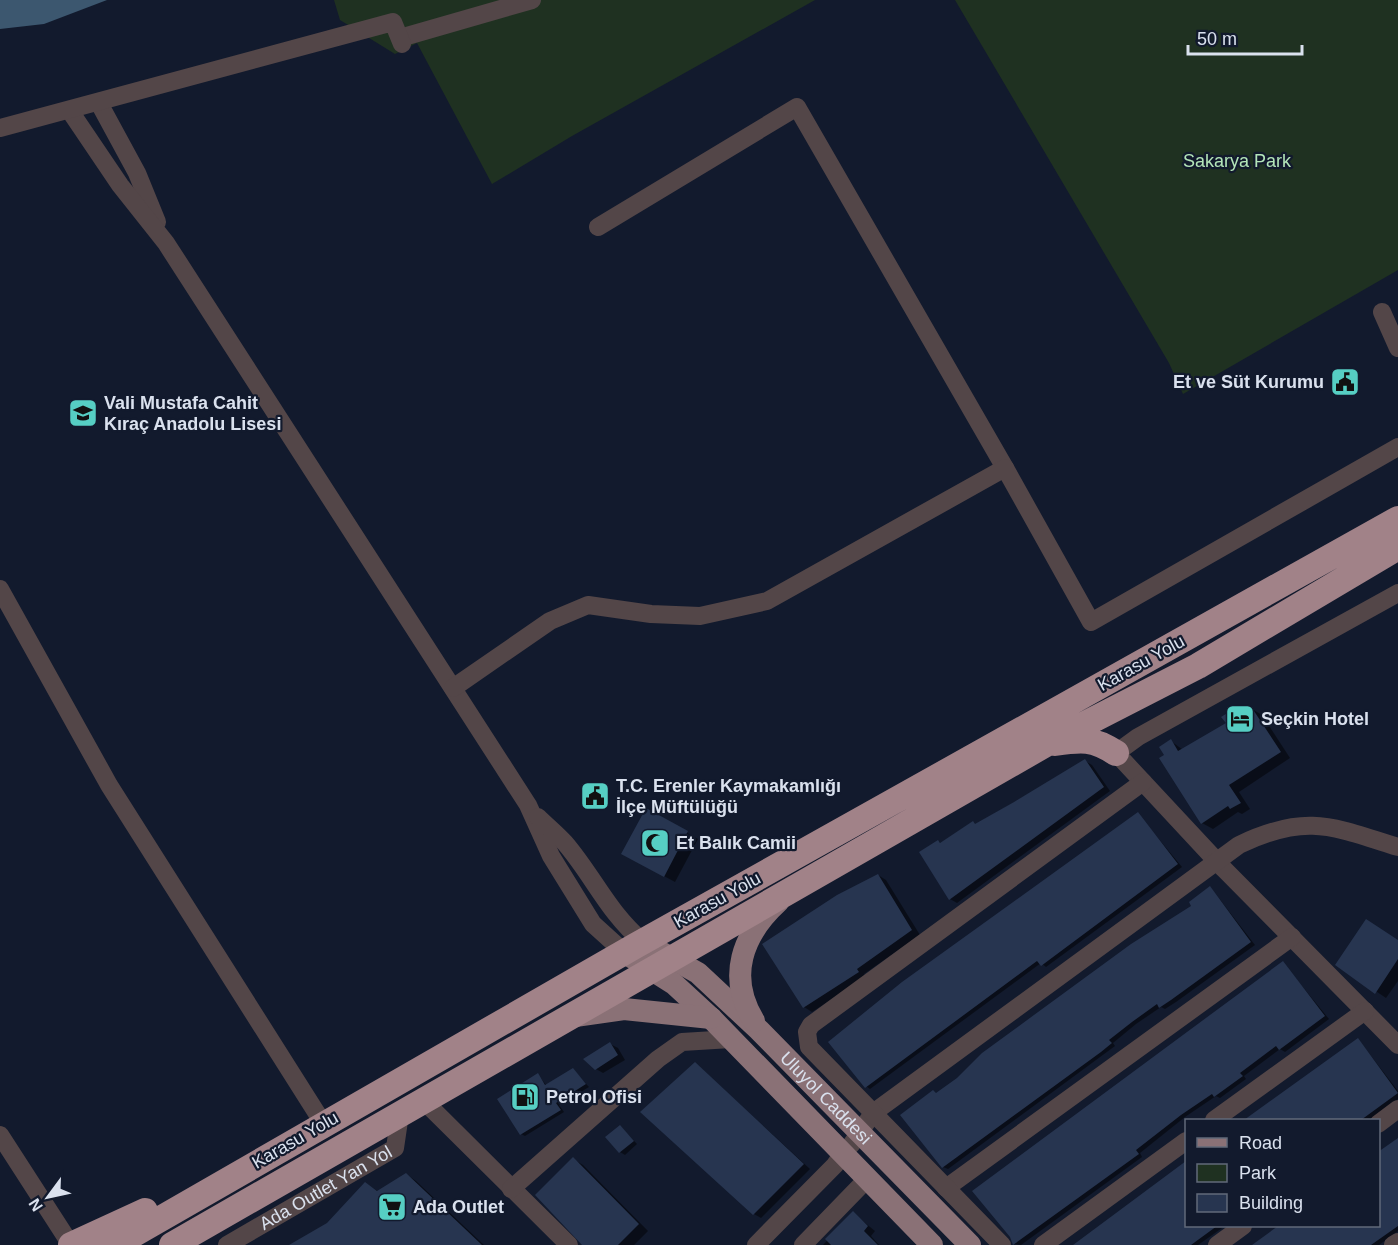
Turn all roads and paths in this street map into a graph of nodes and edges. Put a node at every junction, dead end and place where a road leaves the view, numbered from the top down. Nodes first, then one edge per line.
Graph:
1 (532, 0) edge
2 (99, 104) junction
3 (70, 111) junction
4 (0, 128) edge
5 (598, 227) dead end
6 (166, 243) junction
7 (1382, 312) dead end
8 (1398, 348) edge
9 (1398, 447) edge
10 (1005, 468) junction
11 (1394, 535) edge
12 (0, 589) edge
13 (1398, 593) edge
14 (453, 688) junction
15 (1046, 744) junction
16 (1116, 753) junction
17 (1143, 782) junction
18 (1398, 847) edge
19 (1216, 860) junction
20 (786, 894) junction
21 (1292, 938) junction
22 (634, 947) junction
23 (662, 966) junction
24 (1365, 1011) junction
25 (567, 1017) junction
26 (711, 1018) junction
27 (759, 1030) junction
28 (731, 1039) junction
29 (1398, 1045) edge
30 (423, 1100) junction
31 (1398, 1109) edge
32 (873, 1113) junction
33 (400, 1114) junction
34 (1215, 1119) edge
35 (1380, 1122) edge
36 (323, 1123) junction
37 (0, 1135) edge
38 (1185, 1142) edge
39 (289, 1144) junction
40 (851, 1144) junction
41 (312, 1165) junction
42 (867, 1179) junction
43 (946, 1188) junction
44 (512, 1189) junction
45 (1242, 1227) edge
46 (1398, 1242) edge
47 (71, 1245) edge
48 (115, 1245) edge
49 (172, 1245) edge
50 (191, 1245) edge
51 (227, 1245) edge
52 (569, 1245) edge
53 (756, 1245) edge
54 (803, 1245) edge
55 (932, 1245) edge
56 (970, 1245) edge
57 (1002, 1245) edge
58 (1043, 1245) edge
59 (1217, 1245) edge
60 (1394, 1245) edge

1 - 2 street
2 - 3 street
2 - 6 street
3 - 4 street
3 - 6 street
5 - 10 street
6 - 14 street
7 - 8 street
9 - 10 street
10 - 14 street
11 - 15 highway, Karasu Yolu
11 - 22 highway, Karasu Yolu
12 - 36 street
13 - 16 street
14 - 22 street
15 - 16 highway
15 - 20 highway, Karasu Yolu
16 - 17 street
17 - 19 street
17 - 32 street
18 - 19 street
19 - 21 street
19 - 32 street
20 - 23 highway, Karasu Yolu
20 - 27 main road
21 - 24 street
21 - 43 street
22 - 23 main road
22 - 36 highway, Karasu Yolu
23 - 25 highway, Karasu Yolu
23 - 26 main road, Uluyol Caddesi
23 - 27 main road, Uluyol Caddesi
24 - 29 street
24 - 34 street
25 - 26 main road
25 - 30 highway, Karasu Yolu
26 - 28 main road, Uluyol Caddesi
27 - 40 main road, Uluyol Caddesi
28 - 40 main road, Uluyol Caddesi
28 - 44 street
30 - 33 highway, Karasu Yolu
30 - 44 street
31 - 35 street
32 - 40 street
32 - 43 street
33 - 41 highway, Karasu Yolu
33 - 51 street, Ada Outlet Yan Yol
36 - 39 highway, Karasu Yolu
37 - 47 street
38 - 58 street
39 - 47 highway
39 - 48 highway, Karasu Yolu
40 - 42 main road, Uluyol Caddesi
40 - 53 street
40 - 56 main road, Uluyol Caddesi
41 - 49 highway, Karasu Yolu
41 - 50 highway
42 - 54 street
42 - 55 main road, Uluyol Caddesi
43 - 57 street
44 - 52 street
45 - 59 street
46 - 60 street

